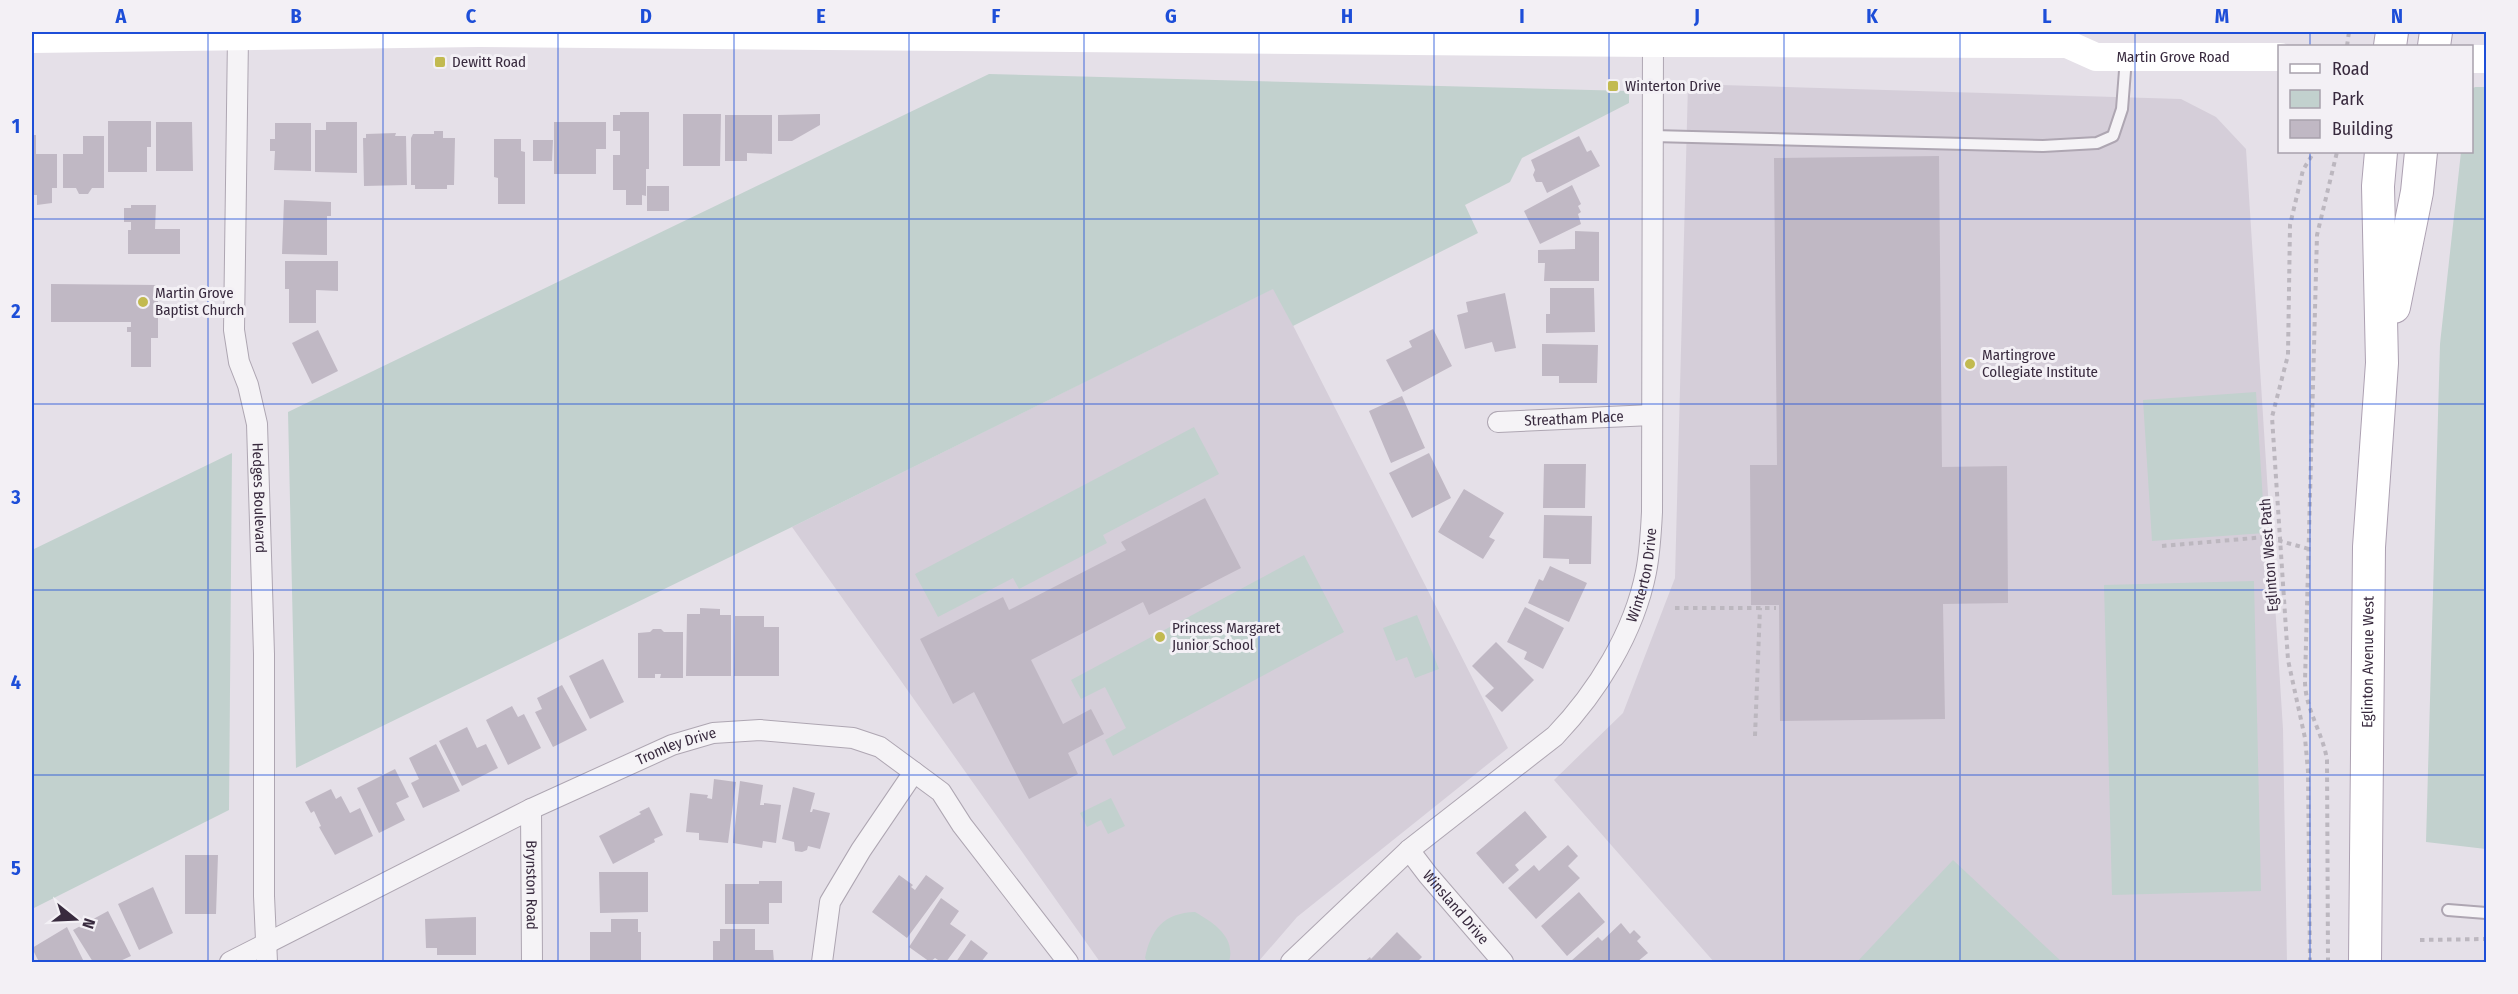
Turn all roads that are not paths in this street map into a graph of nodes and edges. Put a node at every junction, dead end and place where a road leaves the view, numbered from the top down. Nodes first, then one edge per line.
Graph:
1 (479, 32) edge
2 (238, 36) junction
3 (1653, 37) edge
4 (2075, 38) edge
5 (32, 39) edge
6 (2278, 57) edge
7 (2126, 58) junction
8 (1653, 136) junction
9 (2381, 153) edge
10 (2421, 153) edge
11 (2382, 363) junction
12 (1652, 415) junction
13 (1498, 422) dead end
14 (914, 772) junction
15 (531, 809) junction
16 (1410, 850) junction
17 (2448, 910) dead end
18 (2487, 913) edge
19 (267, 953) edge
20 (230, 963) edge
21 (532, 963) edge
22 (822, 963) edge
23 (1068, 963) edge
24 (1291, 963) edge
25 (1503, 963) edge
26 (2365, 963) edge

1 - 2 main road, Martin Grove Road
1 - 3 main road, Martin Grove Road
2 - 5 main road, Martin Grove Road
2 - 19 street, Hedges Boulevard
3 - 4 main road, Martin Grove Road
3 - 8 street, Winterton Drive
4 - 7 main road, Martin Grove Road
6 - 7 main road, Martin Grove Road
7 - 8 lane
8 - 12 street, Winterton Drive
9 - 11 main road, Eglinton Avenue West
10 - 11 main road, Eglinton Avenue West
11 - 26 main road, Eglinton Avenue West
12 - 13 street, Streatham Place
12 - 16 street, Winterton Drive
14 - 15 street, Tromley Drive
14 - 22 street
14 - 23 street, Tromley Drive
15 - 19 street, Tromley Drive
15 - 21 street, Brynston Road
16 - 24 street, Winterton Drive
16 - 25 street, Winsland Drive
17 - 18 lane
19 - 20 street, Tromley Drive

